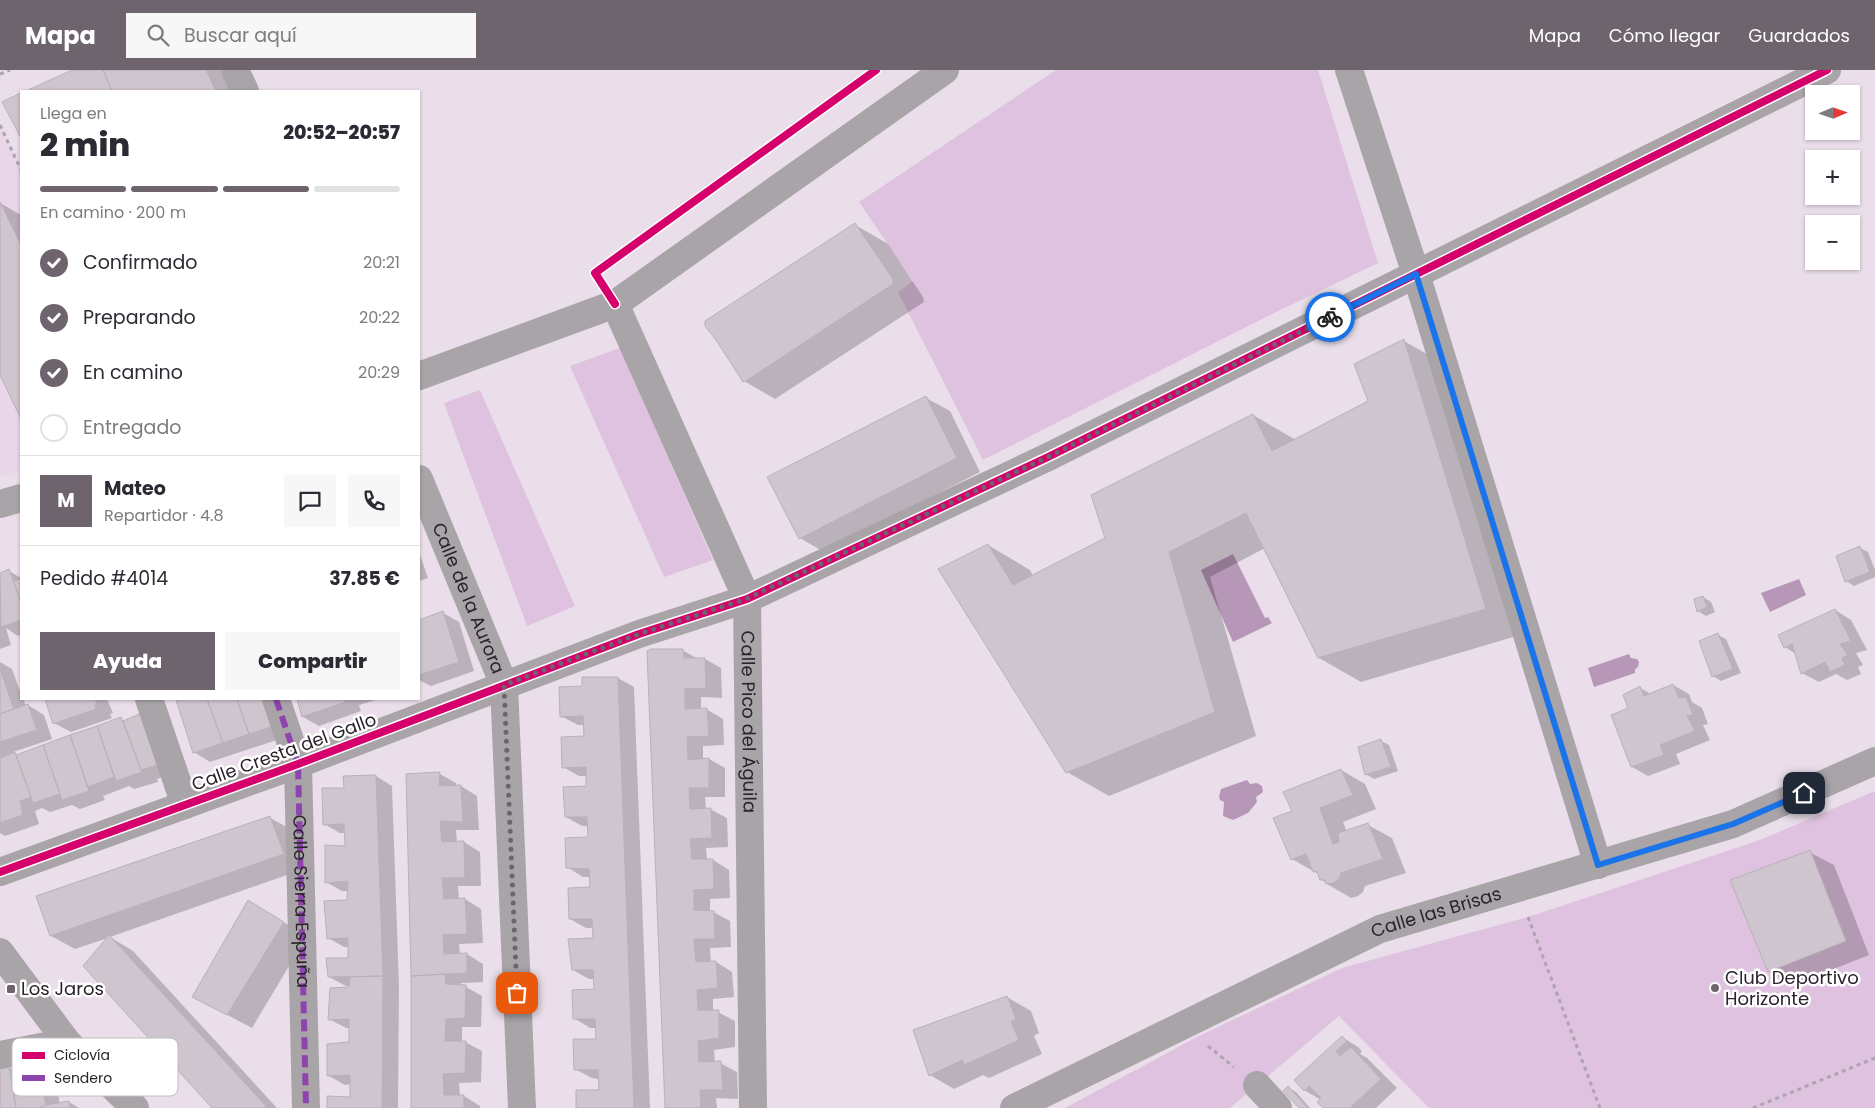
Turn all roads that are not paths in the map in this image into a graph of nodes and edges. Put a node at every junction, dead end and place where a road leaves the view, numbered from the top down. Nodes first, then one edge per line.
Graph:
1 (235, 70) edge
2 (945, 70) edge
3 (1349, 70) edge
4 (1827, 70) edge
5 (245, 90) edge
6 (1416, 274) junction
7 (615, 304) junction
8 (420, 376) edge
9 (420, 481) edge
10 (20, 498) edge
11 (0, 504) edge
12 (746, 599) junction
13 (504, 685) junction
14 (149, 700) edge
15 (276, 700) edge
16 (1875, 761) edge
17 (298, 764) junction
18 (185, 805) junction
19 (1598, 865) junction
20 (0, 872) edge
21 (0, 952) edge
22 (64, 1038) edge
23 (1256, 1085) road end
24 (123, 1096) edge
25 (135, 1108) edge
26 (306, 1108) edge
27 (522, 1108) edge
28 (754, 1108) edge
29 (1014, 1108) edge
30 (1278, 1108) edge

1 - 5 street
2 - 7 street
3 - 6 street
4 - 6 street, Calle Cresta del Gallo
6 - 12 street, Calle Cresta del Gallo
6 - 19 street
7 - 8 street
7 - 12 street, Calle Pico del Águila
9 - 13 street, Calle de la Aurora
10 - 11 street
12 - 13 street, Calle Cresta del Gallo
12 - 28 street, Calle Pico del Águila
13 - 17 street, Calle Cresta del Gallo
13 - 27 street, Calle de la Aurora
14 - 18 street
15 - 17 street, Calle Sierra Espuña
16 - 19 street, Calle las Brisas
17 - 18 street, Calle Cresta del Gallo
17 - 26 street, Calle Sierra Espuña
18 - 20 street, Calle Cresta del Gallo
19 - 29 street, Calle las Brisas
21 - 22 street
23 - 30 street
24 - 25 street

